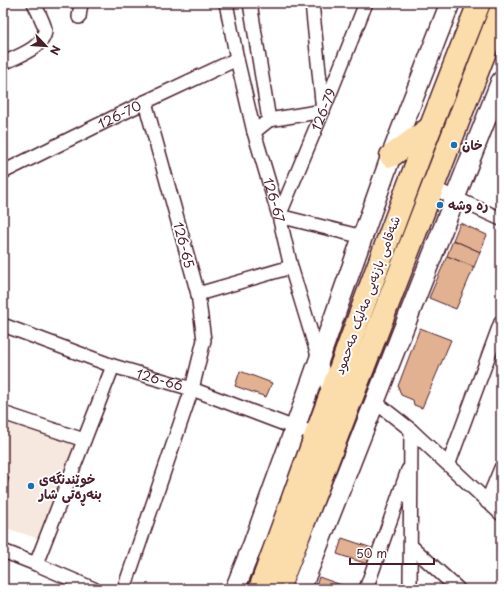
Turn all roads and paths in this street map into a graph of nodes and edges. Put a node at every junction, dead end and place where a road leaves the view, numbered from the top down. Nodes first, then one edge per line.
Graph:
1 (34, 3) edge
2 (81, 3) edge
3 (226, 3) edge
4 (250, 3) edge
5 (312, 3) edge
6 (366, 3) edge
7 (450, 3) edge
8 (479, 3) edge
9 (79, 16) dead end
10 (500, 19) edge
11 (237, 59) junction
12 (3, 63) edge
13 (501, 81) edge
14 (145, 102) junction
15 (323, 111) junction
16 (269, 120) junction
17 (430, 128) junction
18 (254, 132) junction
19 (391, 156) junction
20 (3, 172) edge
21 (433, 188) junction
22 (456, 198) junction
23 (279, 216) junction
24 (501, 219) edge
25 (362, 237) junction
26 (290, 267) junction
27 (198, 294) junction
28 (501, 322) edge
29 (3, 325) edge
30 (319, 359) junction
31 (113, 366) junction
32 (192, 389) junction
33 (330, 395) junction
34 (374, 401) junction
35 (3, 413) edge
36 (295, 428) junction
37 (412, 430) junction
38 (317, 433) junction
39 (84, 440) junction
40 (412, 460) junction
41 (448, 463) junction
42 (501, 468) edge
43 (488, 502) junction
44 (501, 514) edge
45 (411, 546) junction
46 (3, 551) edge
47 (36, 564) junction
48 (94, 589) edge
49 (124, 589) edge
50 (235, 589) edge
51 (260, 589) edge
52 (278, 589) edge
53 (301, 589) edge
54 (366, 589) edge
55 (410, 589) edge
56 (458, 589) edge

1 - 12 street
2 - 9 street
3 - 11 street, 126-67
4 - 16 street
5 - 15 street
6 - 15 street, 126-79
7 - 19 main road
8 - 17 highway, شەقامی بازنەیی مەلیک مەحمود
10 - 21 highway, شەقامی بازنەیی مەلیک مەحمود
11 - 14 street, 126-70
11 - 18 street, 126-67
13 - 22 main road
14 - 20 street, 126-70
14 - 27 street, 126-65
15 - 16 street
15 - 23 street, 126-79
16 - 18 street
17 - 19 highway
17 - 33 highway, شەقامی بازنەیی مەلیک مەحمود
18 - 23 street, 126-67
19 - 25 main road
21 - 22 street
21 - 52 highway, شەقامی بازنەیی مەلیک مەحمود
22 - 24 street
22 - 34 main road
23 - 25 street
23 - 26 street, 126-67
25 - 30 main road
26 - 27 street
26 - 30 street, 126-67
27 - 32 street, 126-65
28 - 41 street
29 - 31 street, 126-66
30 - 33 street, 126-67
30 - 36 main road
31 - 32 street, 126-66
31 - 39 street
32 - 36 street, 126-66
32 - 49 street, 126-65
33 - 38 highway, شەقامی بازنەیی مەلیک مەحمود
34 - 37 street
34 - 53 main road
35 - 39 street
36 - 38 street, 126-66
36 - 50 main road
37 - 40 street
37 - 41 street
38 - 51 highway, شەقامی بازنەیی مەلیک مەحمود
39 - 47 street
40 - 45 street
40 - 54 street
41 - 43 street
42 - 43 street
43 - 44 street
45 - 55 street
45 - 56 street
46 - 47 street
47 - 48 street

